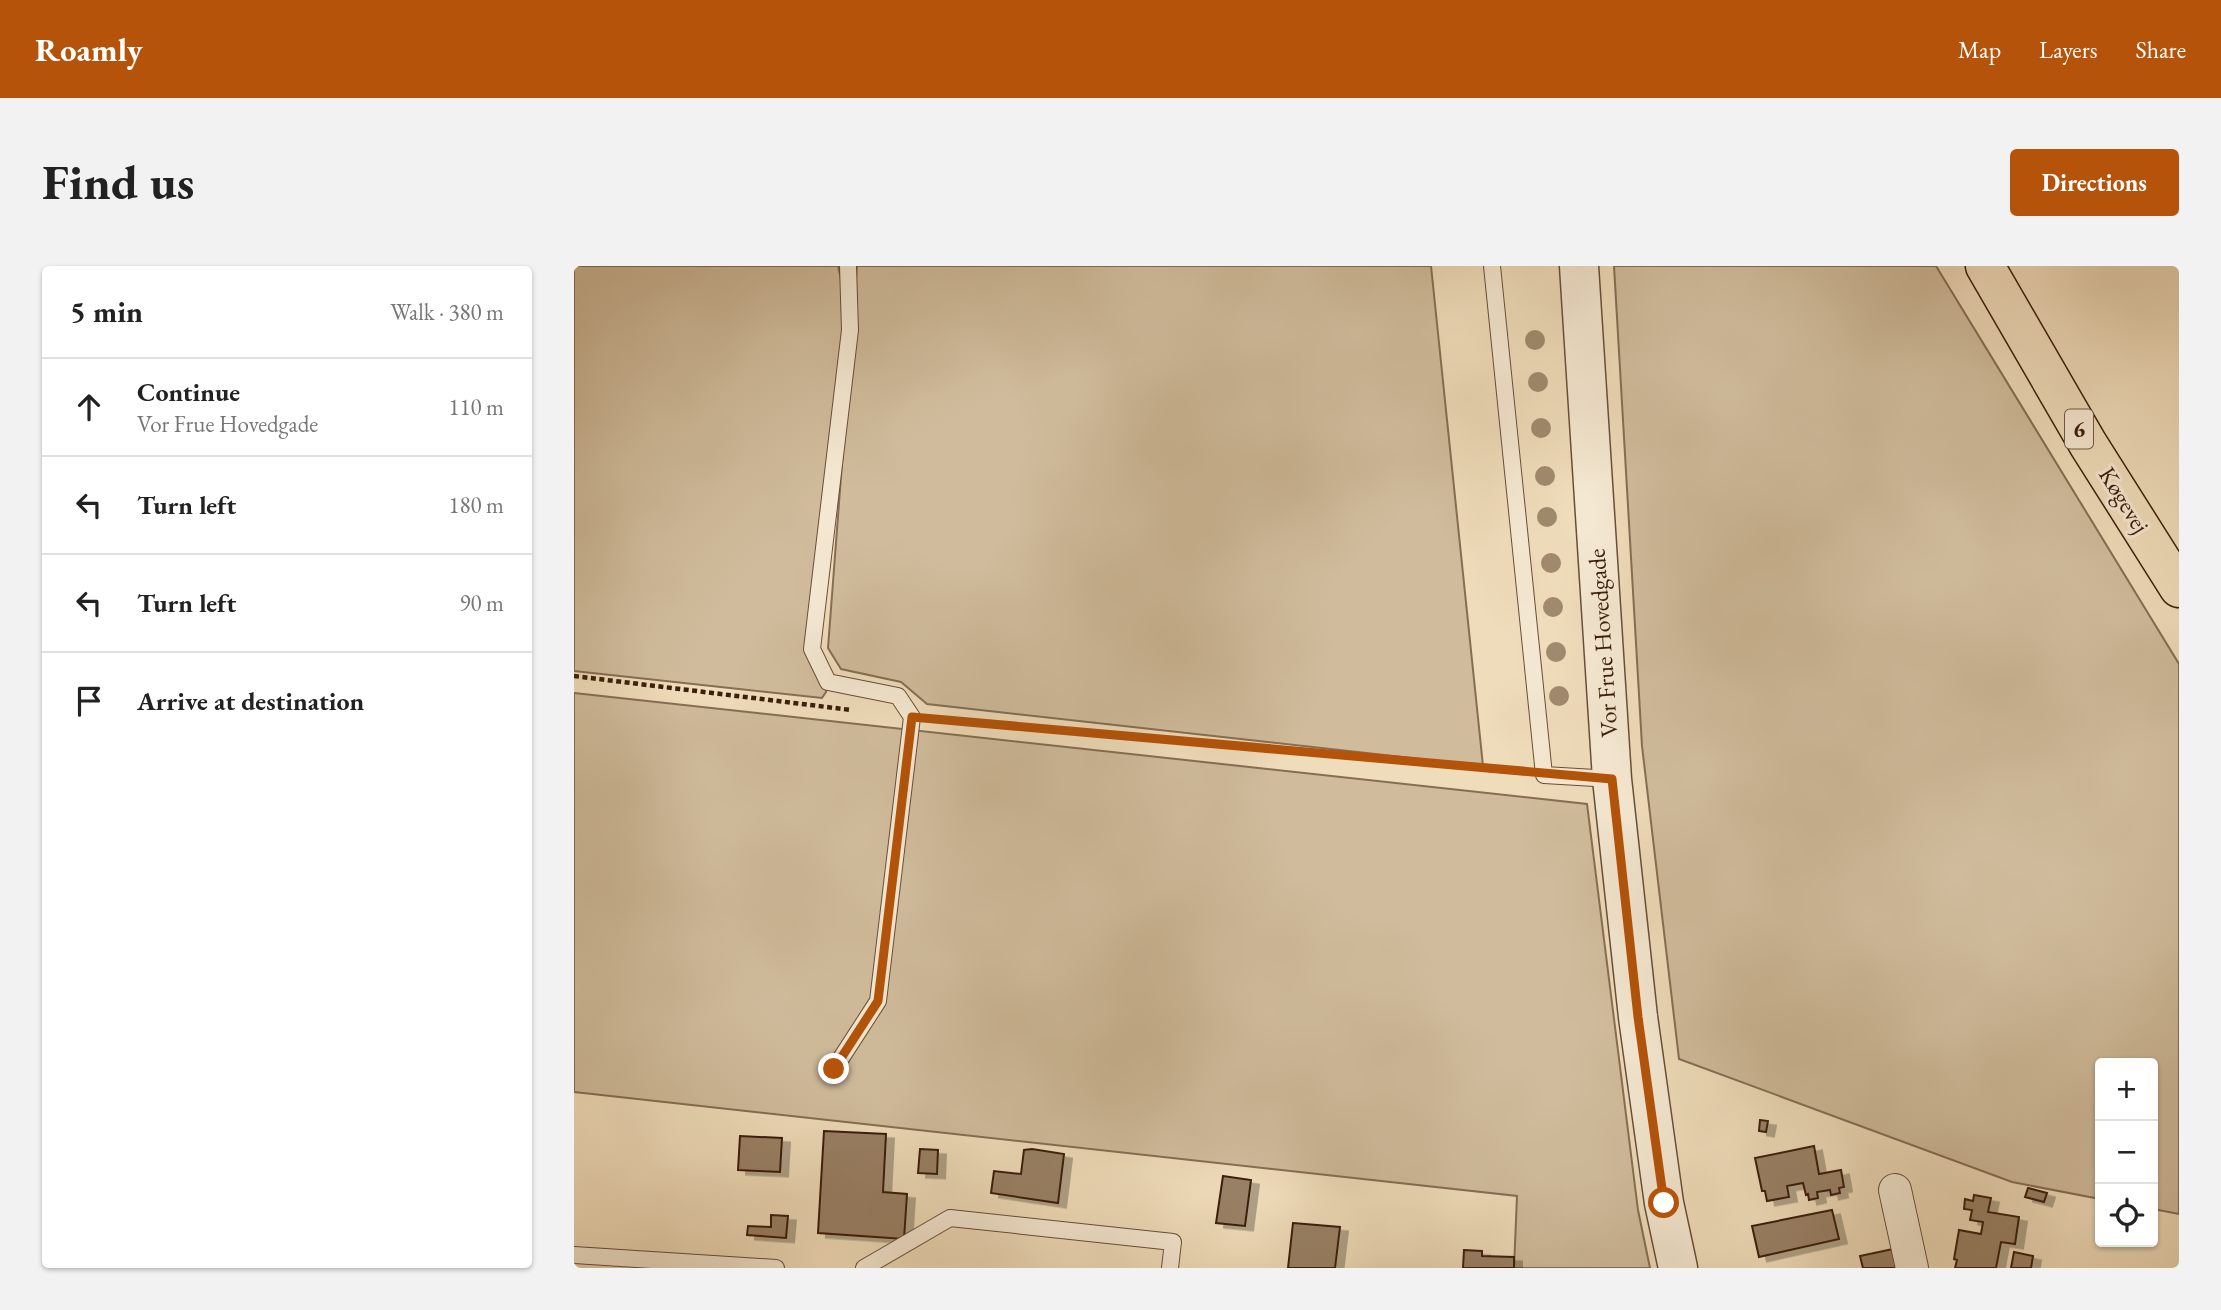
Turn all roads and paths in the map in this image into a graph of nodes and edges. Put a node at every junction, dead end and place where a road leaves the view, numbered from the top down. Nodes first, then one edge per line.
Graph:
1 (848, 266) edge
2 (1492, 266) edge
3 (1579, 266) edge
4 (1985, 266) edge
5 (2179, 588) edge
6 (574, 676) edge
7 (858, 711) dead end
8 (912, 717) junction
9 (1544, 775) junction
10 (1612, 779) junction
11 (834, 1069) dead end
12 (1895, 1190) dead end
13 (574, 1255) edge
14 (776, 1268) edge
15 (864, 1268) edge
16 (1170, 1268) edge
17 (1678, 1268) edge
18 (1912, 1268) edge

1 - 8 lane
2 - 9 lane
3 - 10 street, Vor Frue Hovedgade
4 - 5 main road, Køgevej / 6
6 - 7 path
8 - 9 path
8 - 11 lane
9 - 10 lane
10 - 17 street, Vor Frue Hovedgade
12 - 18 street
13 - 14 lane
15 - 16 lane

